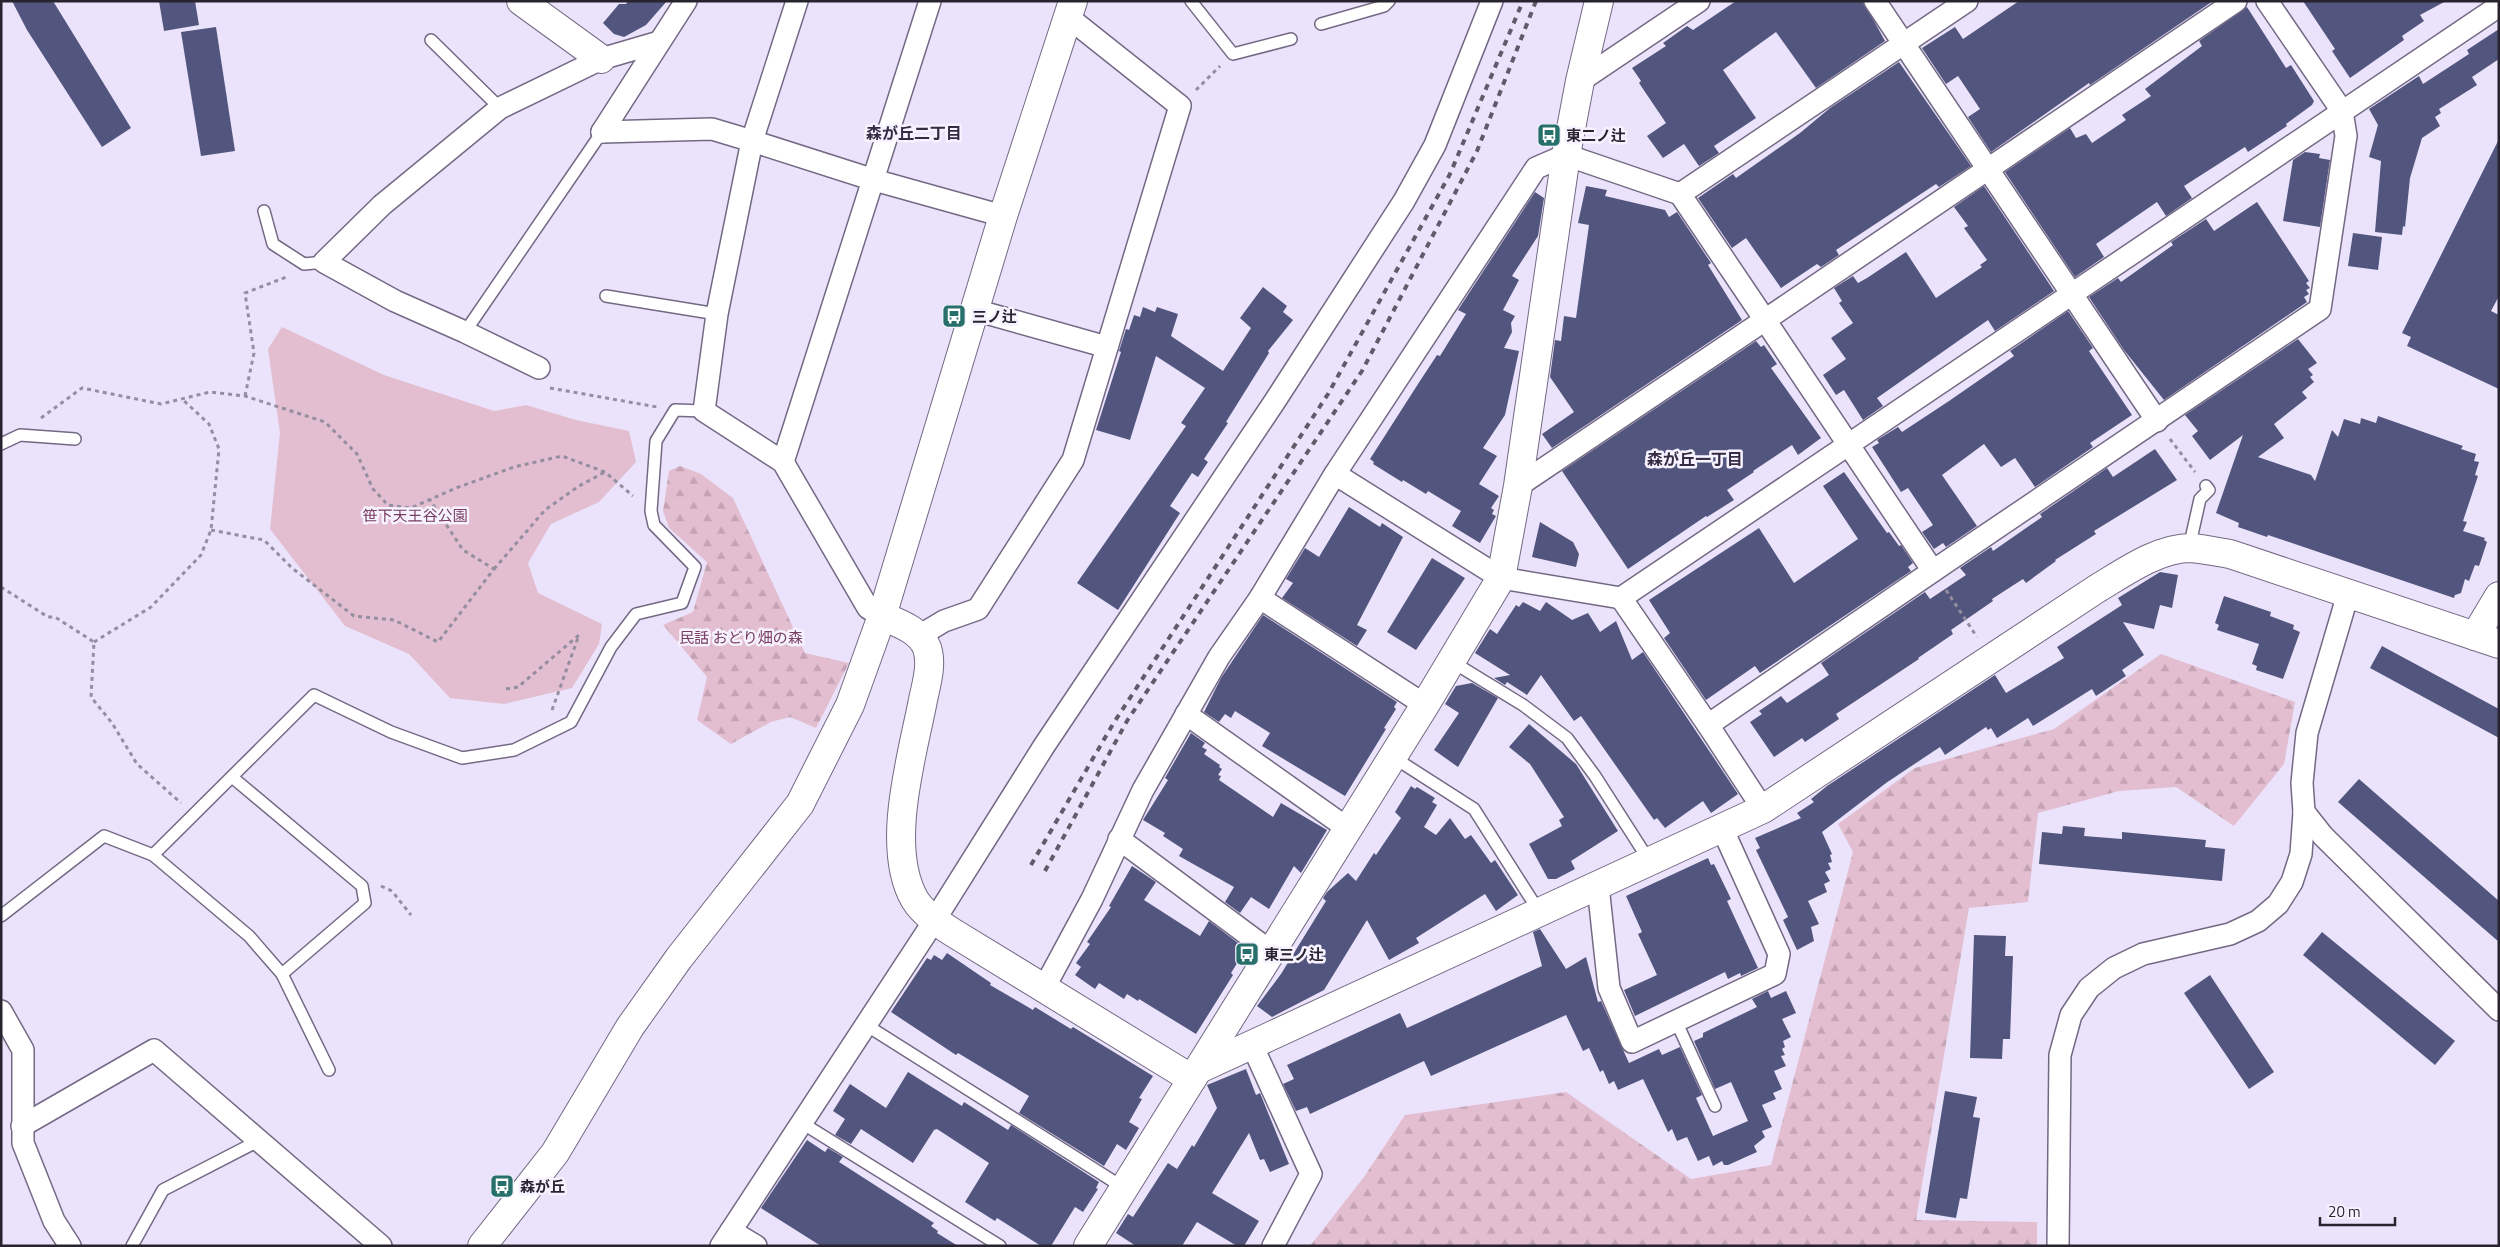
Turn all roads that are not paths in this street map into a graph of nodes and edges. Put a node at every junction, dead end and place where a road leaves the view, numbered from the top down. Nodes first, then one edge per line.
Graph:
1 (521, 1) edge
2 (686, 1) edge
3 (798, 1) edge
4 (930, 1) edge
5 (1191, 1) edge
6 (1389, 1) edge
7 (1492, 1) edge
8 (1599, 1) edge
9 (1699, 1) edge
10 (1874, 1) edge
11 (1967, 1) edge
12 (2236, 1) edge
13 (2267, 1) edge
14 (2499, 6) edge
15 (1070, 9) edge
16 (1321, 24) dead end
17 (1291, 39) dead end
18 (431, 40) dead end
19 (659, 42) junction
20 (1904, 44) junction
21 (600, 59) junction
22 (1580, 81) junction
23 (500, 108) junction
24 (2342, 111) junction
25 (602, 132) junction
26 (752, 140) junction
27 (1566, 155) junction
28 (1988, 170) junction
29 (874, 180) junction
30 (1680, 194) junction
31 (264, 211) dead end
32 (1003, 216) junction
33 (324, 262) junction
34 (2072, 295) junction
35 (606, 296) dead end
36 (975, 310) junction
37 (717, 314) junction
38 (1765, 320) junction
39 (465, 332) junction
40 (1107, 347) junction
41 (539, 368) road end
42 (704, 411) junction
43 (2157, 421) junction
44 (75, 439) dead end
45 (1, 444) edge
46 (1848, 445) junction
47 (783, 462) junction
48 (1335, 474) junction
49 (1518, 486) junction
50 (2206, 486) road end
51 (2189, 548) junction
52 (1933, 571) junction
53 (1500, 578) junction
54 (2348, 594) junction
55 (2499, 596) edge
56 (1260, 598) junction
57 (1621, 598) junction
58 (882, 616) junction
59 (919, 636) junction
60 (2487, 640) edge
61 (1451, 661) junction
62 (1425, 705) junction
63 (1186, 714) junction
64 (1708, 725) junction
65 (1391, 756) junction
66 (232, 776) junction
67 (1764, 809) junction
68 (2304, 812) junction
69 (1347, 828) junction
70 (1722, 828) junction
71 (1120, 839) junction
72 (153, 856) junction
73 (1650, 862) junction
74 (1598, 886) junction
75 (1540, 913) junction
76 (1, 916) edge
77 (934, 921) junction
78 (1270, 951) junction
79 (282, 974) junction
80 (1043, 990) junction
81 (2499, 1010) edge
82 (1, 1011) edge
83 (1676, 1021) junction
84 (866, 1025) junction
85 (1252, 1045) junction
86 (329, 1070) dead end
87 (1195, 1074) junction
88 (1715, 1106) dead end
89 (802, 1123) junction
90 (22, 1126) junction
91 (260, 1140) junction
92 (1124, 1188) junction
93 (726, 1238) edge
94 (70, 1246) edge
95 (132, 1246) edge
96 (381, 1246) edge
97 (482, 1246) edge
98 (756, 1246) edge
99 (1000, 1246) edge
100 (1088, 1246) edge
101 (1272, 1246) edge
102 (2058, 1246) edge

1 - 21 street
2 - 19 street
3 - 26 street
4 - 29 street
5 - 17 lane
6 - 16 lane
7 - 77 street
8 - 22 street
9 - 22 street
10 - 20 street
11 - 20 street
12 - 28 street
13 - 24 street
14 - 24 street
15 - 32 street
15 - 40 street
18 - 23 lane
19 - 21 street
19 - 25 street
20 - 28 street
20 - 30 street
21 - 23 street
22 - 27 street
23 - 33 street
24 - 34 street
24 - 43 street
25 - 26 street
25 - 39 lane
26 - 29 street
26 - 37 street
27 - 30 street
27 - 48 street
27 - 49 street
28 - 34 street
28 - 38 street
29 - 32 street
29 - 47 street
30 - 38 street
31 - 33 lane
32 - 36 street
33 - 39 street
34 - 43 street
34 - 46 street
35 - 37 lane
36 - 40 street
36 - 58 street
37 - 42 street
38 - 46 street
38 - 49 street
39 - 41 street
40 - 59 street
42 - 47 street
42 - 66 lane
43 - 52 street
44 - 45 lane
46 - 52 street
46 - 57 street
47 - 58 street
48 - 53 street
48 - 56 street
49 - 53 street
50 - 51 lane
51 - 54 street
51 - 67 street
52 - 64 street
53 - 57 street
53 - 61 street
54 - 60 street
54 - 68 street
55 - 60 street
56 - 62 street
56 - 63 street
57 - 64 street
58 - 59 street
58 - 97 street
59 - 77 street
61 - 62 street
61 - 73 lane
62 - 65 street
63 - 69 street
63 - 71 street
64 - 67 street
65 - 69 street
65 - 75 lane
66 - 72 lane
66 - 79 lane
67 - 70 street
68 - 81 street
68 - 102 street
69 - 78 street
70 - 73 street
70 - 83 street
71 - 78 street
71 - 80 street
72 - 76 lane
72 - 79 lane
73 - 74 street
74 - 75 street
74 - 83 street
75 - 85 street
77 - 80 street
77 - 84 street
78 - 87 street
79 - 86 lane
80 - 87 street
82 - 90 street
83 - 88 lane
84 - 89 street
84 - 92 lane
85 - 87 street
85 - 101 street
87 - 92 street
89 - 93 street
89 - 99 lane
90 - 91 street
90 - 94 street
91 - 95 lane
91 - 96 street
92 - 100 street
93 - 98 street

